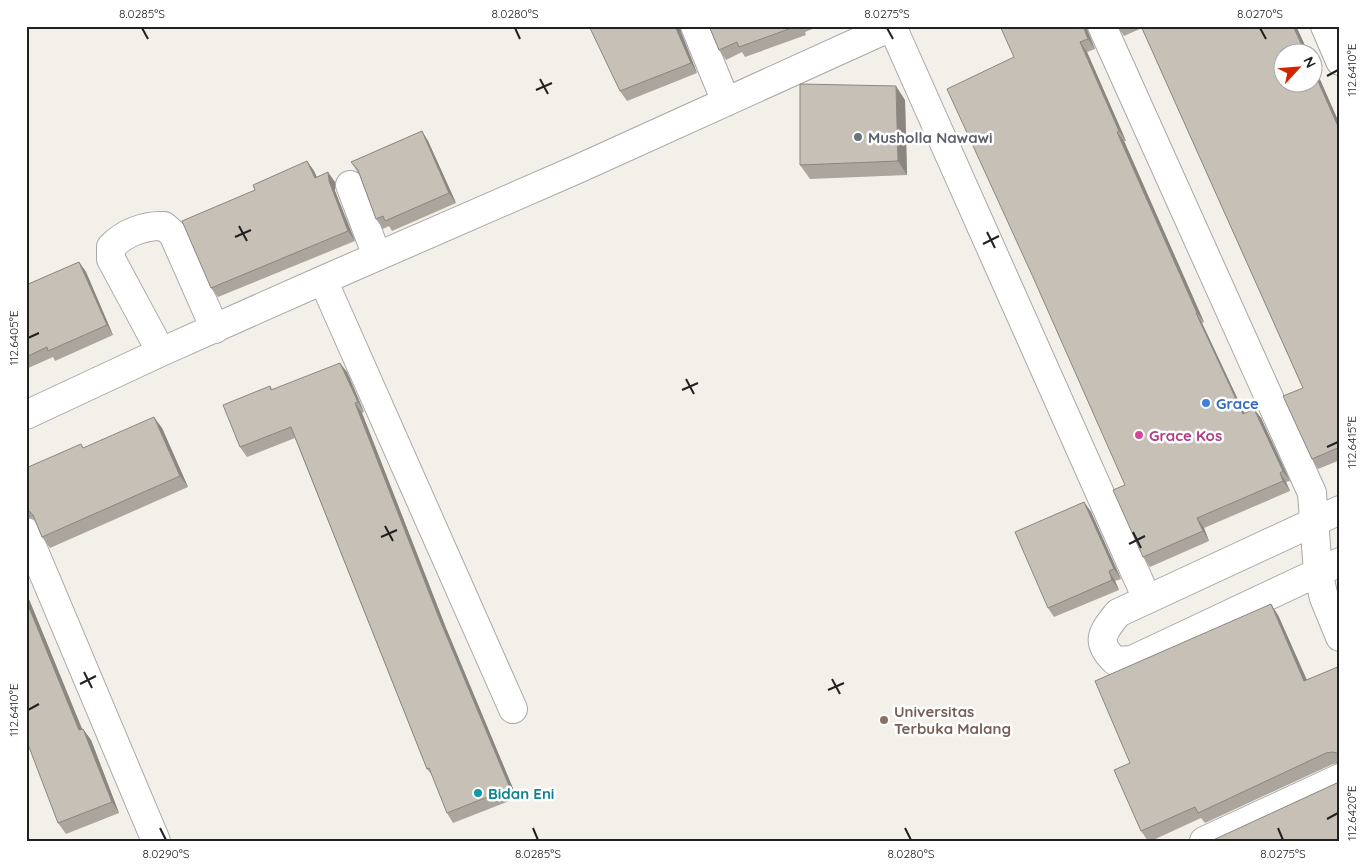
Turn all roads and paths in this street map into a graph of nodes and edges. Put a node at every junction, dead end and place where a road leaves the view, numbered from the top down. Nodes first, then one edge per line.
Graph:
1 (695, 26) edge
2 (892, 26) edge
3 (1102, 26) edge
4 (1325, 26) edge
5 (1340, 61) edge
6 (726, 102) junction
7 (350, 185) dead end
8 (378, 256) junction
9 (323, 280) junction
10 (215, 329) junction
11 (160, 352) junction
12 (26, 415) edge
13 (1340, 510) edge
14 (1313, 522) junction
15 (26, 532) edge
16 (1329, 567) edge
17 (1147, 599) junction
18 (1340, 637) edge
19 (513, 709) dead end
20 (1340, 778) edge
21 (156, 841) edge
22 (1204, 841) edge

1 - 6 street
2 - 6 street
2 - 17 street
3 - 14 street
4 - 5 street
6 - 8 street
7 - 8 street
8 - 9 street
9 - 10 street
9 - 19 street
10 - 11 street
10 - 11 street
11 - 12 street
13 - 14 street
14 - 16 street
14 - 17 street
15 - 21 street
16 - 17 street
16 - 18 street
20 - 22 street

